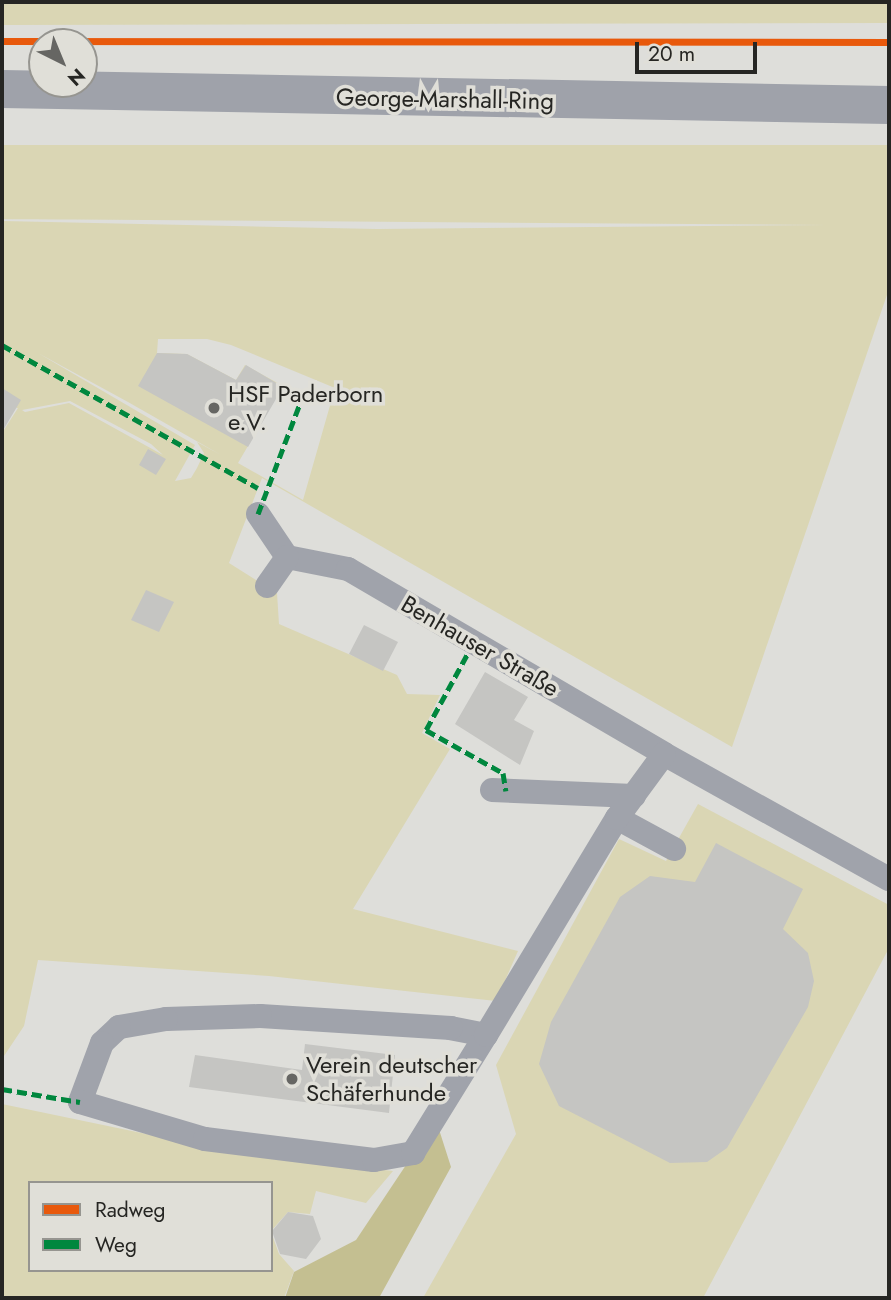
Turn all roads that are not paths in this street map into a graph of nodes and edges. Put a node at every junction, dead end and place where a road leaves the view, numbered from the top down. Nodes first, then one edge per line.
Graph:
1 (2, 89) edge
2 (889, 105) edge
3 (258, 514) dead end
4 (288, 557) junction
5 (267, 586) dead end
6 (664, 754) junction
7 (492, 790) dead end
8 (634, 796) junction
9 (617, 818) junction
10 (674, 849) dead end
11 (889, 878) edge
12 (486, 1035) junction

1 - 2 main road, George-Marshall-Ring
3 - 4 lane
4 - 5 lane
4 - 6 lane, Benhauser Straße
6 - 8 lane
6 - 11 lane, Benhauser Straße
7 - 8 lane
8 - 9 lane
9 - 10 lane
9 - 12 lane
12 - 12 lane

